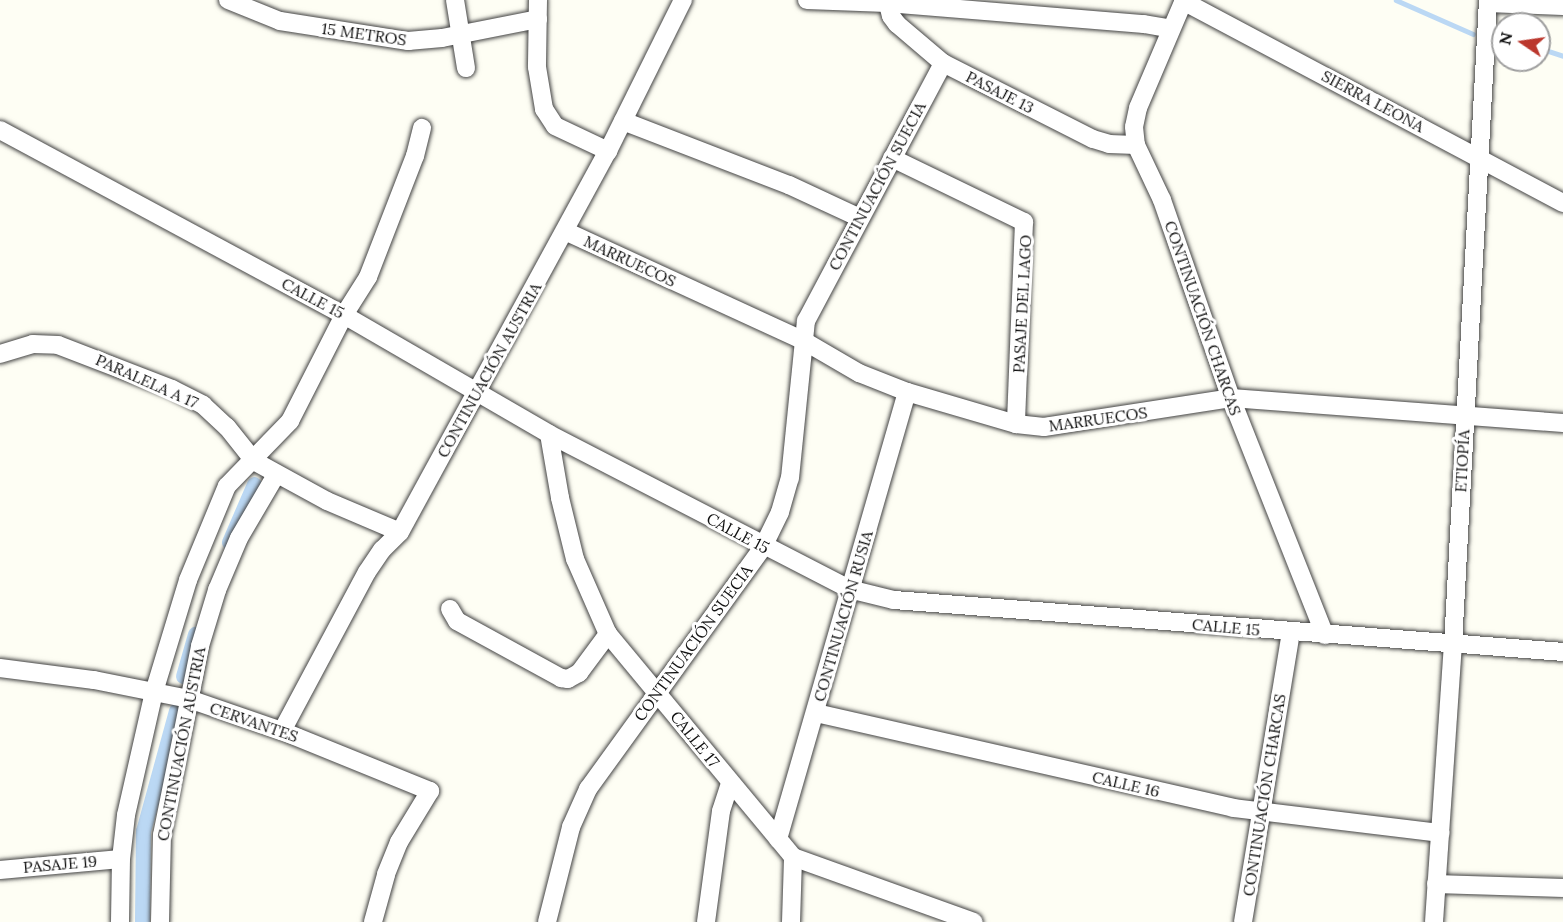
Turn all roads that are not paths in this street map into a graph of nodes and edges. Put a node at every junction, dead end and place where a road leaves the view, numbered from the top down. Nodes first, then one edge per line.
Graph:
1 (228, 0) edge
2 (455, 0) edge
3 (538, 0) edge
4 (683, 0) edge
5 (807, 0) edge
6 (1184, 1) edge
7 (1488, 1) edge
8 (887, 2) edge
9 (1563, 6) edge
10 (538, 20) junction
11 (1171, 29) junction
12 (461, 35) junction
13 (943, 63) junction
14 (466, 68) dead end
15 (623, 121) junction
16 (422, 128) dead end
17 (0, 130) edge
18 (1136, 145) junction
19 (608, 151) junction
20 (892, 158) junction
21 (1480, 158) junction
22 (1563, 203) edge
23 (860, 218) junction
24 (565, 231) junction
25 (344, 315) junction
26 (804, 341) junction
27 (0, 354) edge
28 (907, 392) junction
29 (476, 393) junction
30 (1231, 398) junction
31 (1465, 415) junction
32 (1563, 423) edge
33 (1016, 424) junction
34 (549, 434) junction
35 (254, 461) junction
36 (276, 475) junction
37 (400, 532) junction
38 (763, 547) junction
39 (849, 589) junction
40 (450, 609) dead end
41 (1291, 632) junction
42 (608, 634) junction
43 (1325, 635) junction
44 (1453, 645) junction
45 (1563, 652) edge
46 (0, 668) edge
47 (154, 692) junction
48 (659, 693) junction
49 (189, 699) junction
50 (816, 712) junction
51 (282, 731) junction
52 (730, 783) junction
53 (1261, 813) junction
54 (1440, 833) junction
55 (778, 839) junction
56 (793, 857) junction
57 (121, 859) junction
58 (0, 870) edge
59 (1436, 884) junction
60 (1563, 888) edge
61 (120, 922) edge
62 (160, 922) edge
63 (373, 922) edge
64 (547, 922) edge
65 (706, 922) edge
66 (791, 922) edge
67 (974, 922) edge
68 (1243, 922) edge
69 (1434, 922) edge

1 - 12 street, 15 METROS
2 - 12 street
3 - 10 street
4 - 15 street, CONTINUACIÓN AUSTRIA
5 - 8 street
6 - 11 street, CONTINUACIÓN CHARCAS
6 - 21 street, SIERRA LEONA
7 - 9 street
7 - 21 street, ETIOPÍA
8 - 11 street
8 - 13 street, PASAJE 13
10 - 12 street, 15 METROS
10 - 19 street
11 - 18 street, CONTINUACIÓN CHARCAS
12 - 14 street
13 - 18 street, PASAJE 13
13 - 20 street, CONTINUACIÓN SUECIA
15 - 19 street, CONTINUACIÓN AUSTRIA
15 - 23 street
16 - 25 street
17 - 25 street, CALLE 15
18 - 30 street, CONTINUACIÓN CHARCAS
19 - 24 street, CONTINUACIÓN AUSTRIA
20 - 23 street, CONTINUACIÓN SUECIA
20 - 33 street, PASAJE DEL LAGO
21 - 22 street, SIERRA LEONA
21 - 31 street, ETIOPÍA
23 - 26 street, CONTINUACIÓN SUECIA
24 - 26 street, MARRUECOS
24 - 29 street, CONTINUACIÓN AUSTRIA
25 - 29 street, CALLE 15
25 - 35 street
26 - 28 street, MARRUECOS
26 - 38 street, CONTINUACIÓN SUECIA
27 - 35 street, PARALELA A 17
28 - 33 street, MARRUECOS
28 - 39 street, CONTINUACIÓN RUSIA
29 - 34 street, CALLE 15
29 - 37 street, CONTINUACIÓN AUSTRIA
30 - 31 street, MARRUECOS
30 - 33 street, MARRUECOS
30 - 43 street, CONTINUACIÓN CHARCAS
31 - 32 street, MARRUECOS
31 - 44 street, ETIOPÍA
34 - 38 street, CALLE 15
34 - 42 street, CALLE 17
35 - 36 street, PARALELA A 17
35 - 47 street
36 - 37 street, PARALELA A 17
36 - 49 street, CONTINUACIÓN AUSTRIA
37 - 51 street, CONTINUACIÓN AUSTRIA
38 - 39 street, CALLE 15
38 - 48 street, CONTINUACIÓN SUECIA
39 - 41 street, CALLE 15
39 - 50 street, CONTINUACIÓN RUSIA
40 - 42 street
41 - 43 street, CALLE 15
41 - 53 street, CONTINUACIÓN CHARCAS
42 - 48 street, CALLE 17
43 - 44 street, CALLE 15
44 - 45 street, CALLE 15
44 - 54 street, ETIOPÍA
46 - 47 street, CERVANTES
47 - 49 street, CERVANTES
47 - 57 street
48 - 52 street, CALLE 17
48 - 64 street, CONTINUACIÓN SUECIA
49 - 51 street, CERVANTES
49 - 62 street, CONTINUACIÓN AUSTRIA
50 - 53 street, CALLE 16
50 - 55 street, CONTINUACIÓN RUSIA
51 - 63 street, CERVANTES
52 - 55 street, CALLE 17
52 - 65 street
53 - 54 street, CALLE 16
53 - 68 street, CONTINUACIÓN CHARCAS
54 - 59 street, ETIOPÍA
55 - 56 street, CALLE 17
56 - 66 street
56 - 67 street
57 - 58 street, PASAJE 19
57 - 61 street
59 - 60 street
59 - 69 street, ETIOPÍA

